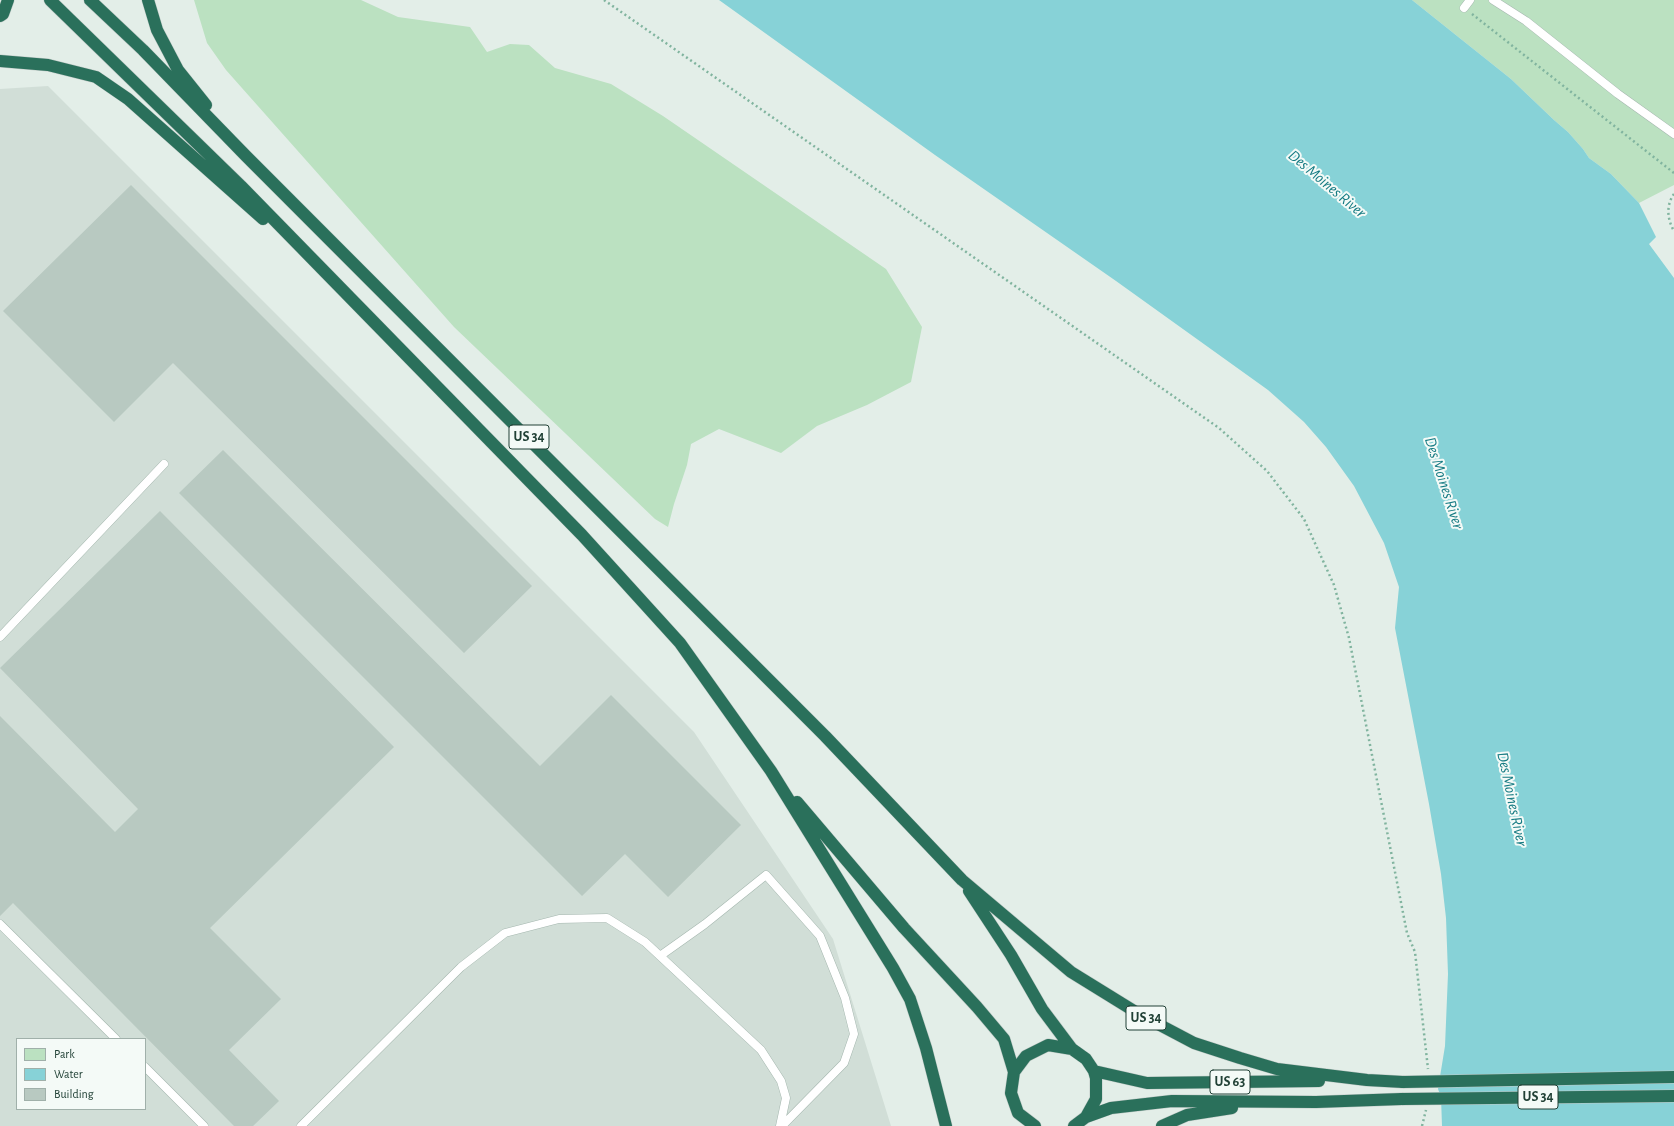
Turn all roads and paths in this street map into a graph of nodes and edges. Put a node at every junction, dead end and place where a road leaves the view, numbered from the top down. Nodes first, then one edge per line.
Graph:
1 (8, 0) edge
2 (50, 0) edge
3 (90, 0) edge
4 (148, 0) edge
5 (604, 0) edge
6 (1470, 0) edge
7 (1494, 0) edge
8 (1464, 8) joint
9 (0, 16) edge
10 (0, 61) edge
11 (1674, 134) edge
12 (246, 156) junction
13 (1674, 173) edge
14 (1674, 194) edge
15 (1674, 232) edge
16 (339, 287) junction
17 (164, 464) dead end
18 (0, 637) edge
19 (771, 771) junction
20 (962, 880) junction
21 (0, 924) edge
22 (660, 956) junction
23 (115, 1038) edge
24 (1072, 1049) junction
25 (146, 1069) edge
26 (1428, 1070) dead end
27 (1094, 1071) junction
28 (1014, 1072) junction
29 (1674, 1077) edge
30 (1367, 1080) junction
31 (1674, 1096) edge
32 (1268, 1102) junction
33 (1426, 1105) dead end
34 (1086, 1117) junction
35 (204, 1126) edge
36 (301, 1126) edge
37 (781, 1126) edge
38 (946, 1126) edge
39 (1036, 1126) edge
40 (1074, 1126) edge
41 (1162, 1126) edge
42 (1422, 1126) edge

1 - 9 highway
2 - 16 highway, US 34
3 - 12 highway, US 34
4 - 12 highway
5 - 26 path
6 - 8 lane
7 - 11 lane
8 - 13 path
10 - 16 highway
12 - 20 highway, US 34
14 - 15 path
16 - 19 highway, US 34
17 - 18 lane
19 - 28 highway, US 34
19 - 38 highway
20 - 24 highway
20 - 30 highway, US 34
21 - 23 lane
22 - 36 lane
22 - 37 lane
22 - 37 lane
24 - 27 highway
24 - 28 highway
25 - 35 lane
27 - 30 highway, US 63
27 - 34 highway
28 - 39 highway, US 34
29 - 30 highway, US 34, bridge
31 - 32 highway, US 34, bridge
32 - 34 highway, US 34
32 - 41 highway, US 63
33 - 42 path
34 - 40 highway, US 34

